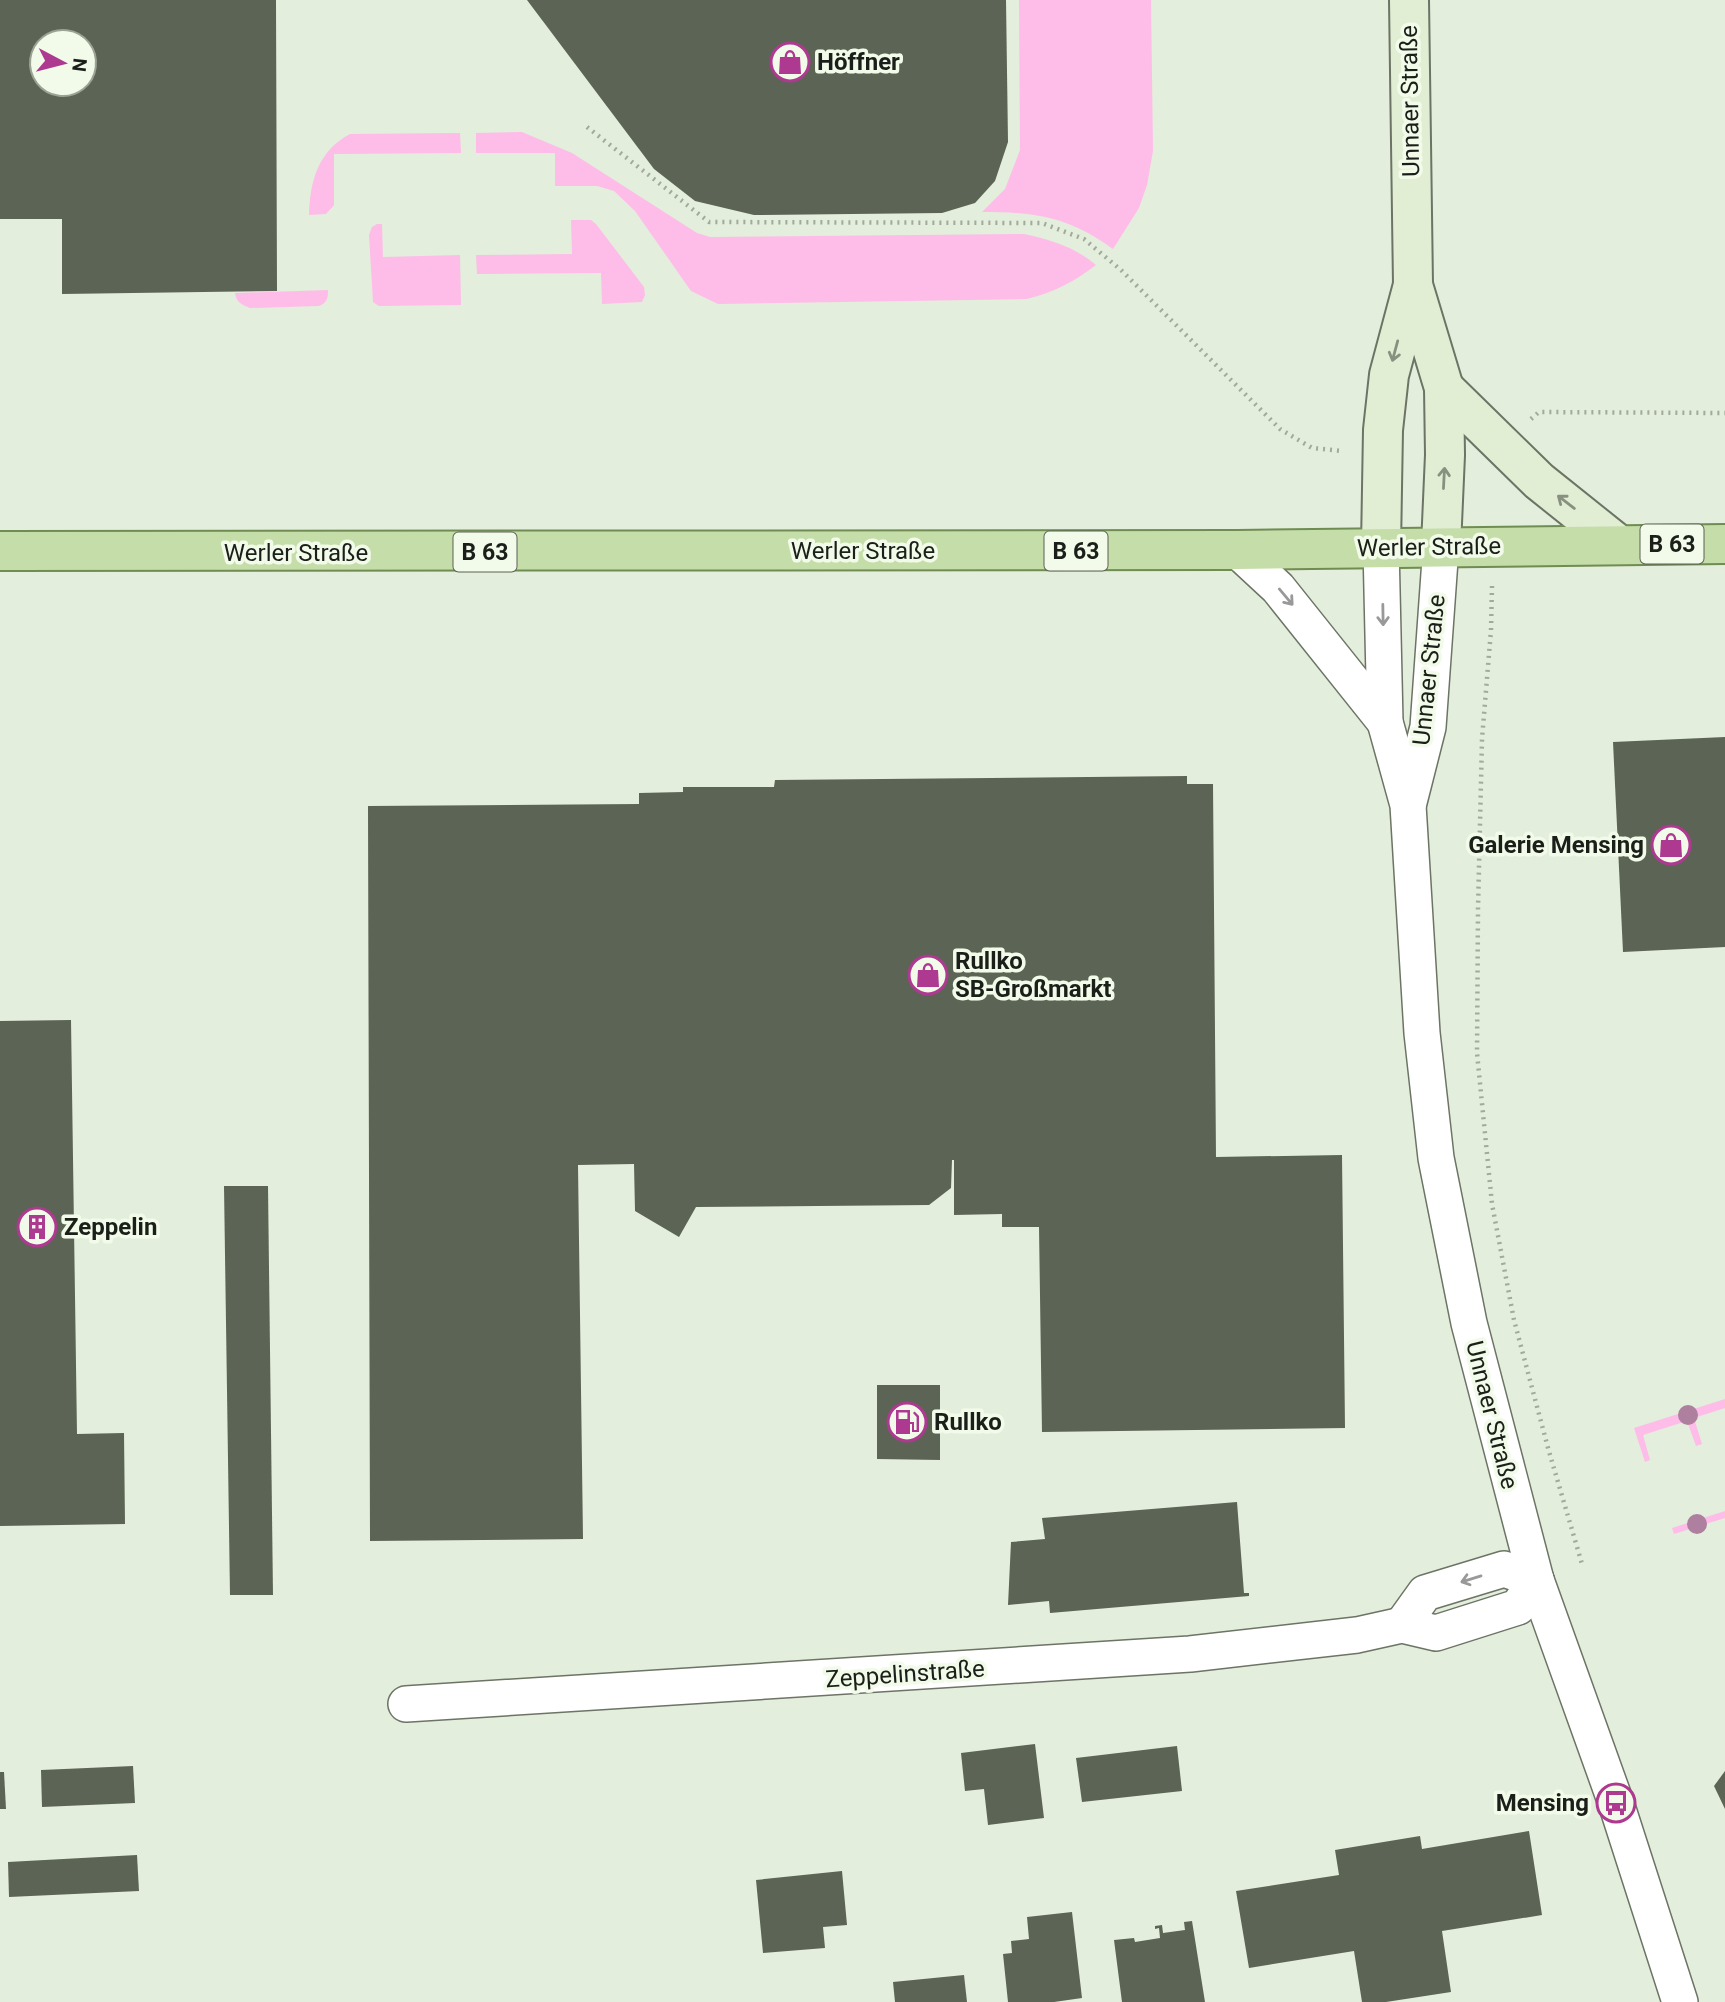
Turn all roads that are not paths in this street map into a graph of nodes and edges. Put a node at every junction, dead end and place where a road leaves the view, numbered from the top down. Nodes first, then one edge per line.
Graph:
1 (1409, 0) edge
2 (1413, 285) junction
3 (1444, 388) junction
4 (1725, 544) edge
5 (1619, 545) junction
6 (1441, 546) junction
7 (1381, 547) junction
8 (1237, 550) junction
9 (0, 551) edge
10 (1385, 722) junction
11 (1408, 805) junction
12 (1536, 1580) junction
13 (406, 1704) dead end
14 (1680, 2002) edge

1 - 2 main road, Unnaer Straße
2 - 3 main road, Unnaer Straße
2 -> 7 main road, Unnaer Straße
5 -> 3 main road
6 -> 3 main road, Unnaer Straße
4 - 5 main road, Werler Straße / B 63
5 - 6 main road, Werler Straße / B 63
6 - 7 main road, Werler Straße / B 63
6 - 11 street, Unnaer Straße
7 - 8 main road, Werler Straße / B 63
7 -> 10 street, Unnaer Straße
8 - 9 main road, Werler Straße / B 63
8 -> 10 street, Unnaer Straße
10 - 11 street, Unnaer Straße
11 - 12 street, Unnaer Straße
12 - 13 street, Zeppelinstraße
12 - 14 street, Unnaer Straße

